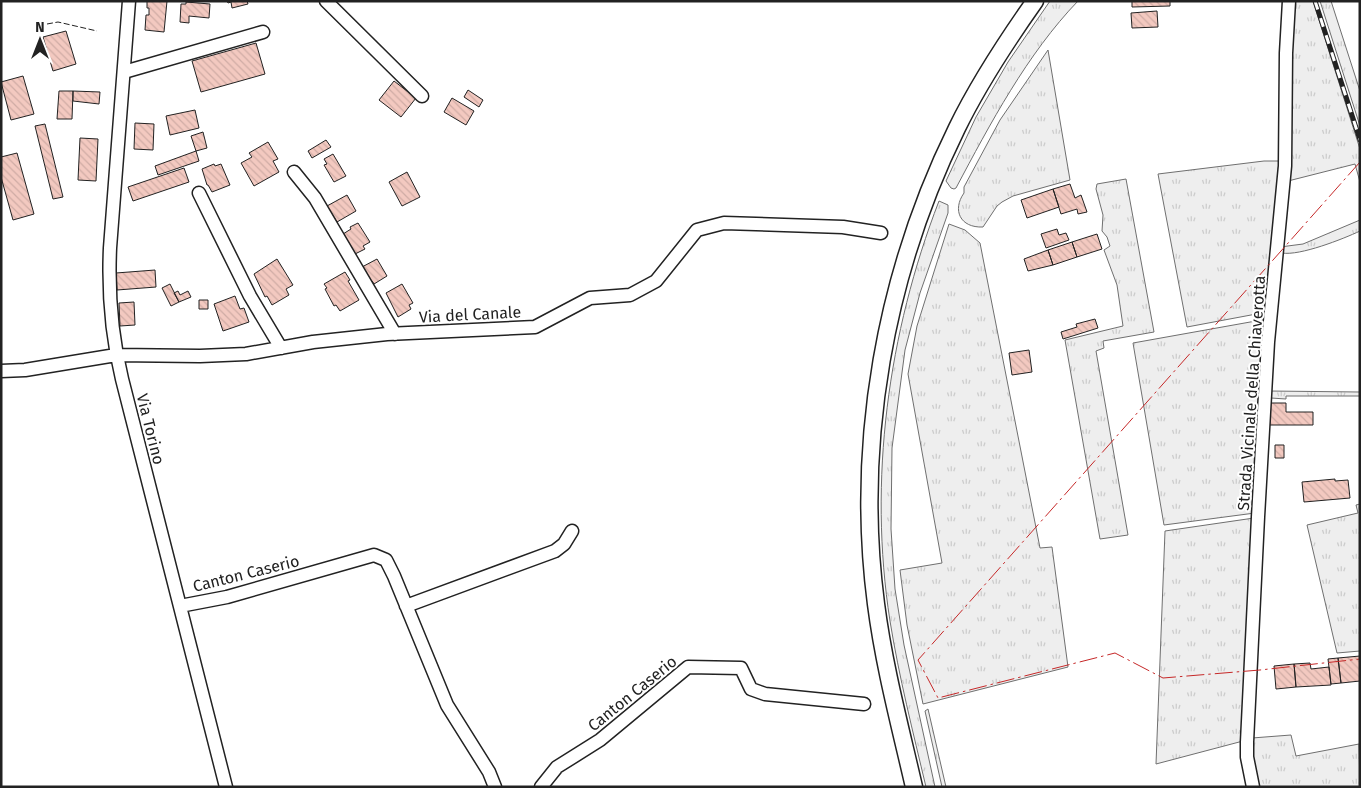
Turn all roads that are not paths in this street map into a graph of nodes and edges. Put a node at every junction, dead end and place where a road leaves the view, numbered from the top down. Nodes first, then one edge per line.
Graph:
1 (130, 1) edge
2 (326, 1) edge
3 (1035, 1) edge
4 (1288, 1) edge
5 (263, 32) dead end
6 (124, 72) junction
7 (422, 96) dead end
8 (294, 172) dead end
9 (199, 193) dead end
10 (880, 234) dead end
11 (395, 334) junction
12 (281, 348) junction
13 (116, 355) junction
14 (1, 371) edge
15 (572, 531) dead end
16 (180, 606) junction
17 (406, 606) junction
18 (864, 704) dead end
19 (226, 787) edge
20 (495, 787) edge
21 (541, 787) edge
22 (914, 787) edge
23 (1253, 787) edge

1 - 6 street, Via Torino
2 - 7 street
3 - 22 main road
4 - 23 street, Strada Vicinale della Chiaverotta
5 - 6 street
6 - 13 street, Via Torino
8 - 11 street
9 - 12 street
10 - 11 street, Via del Canale
11 - 12 street, Via del Canale
12 - 13 street, Via del Canale
13 - 14 street, Via del Canale
13 - 16 street, Via Torino
15 - 17 street
16 - 17 street, Canton Caserio
16 - 19 street, Via Torino
17 - 20 street, Canton Caserio
18 - 21 street, Canton Caserio

